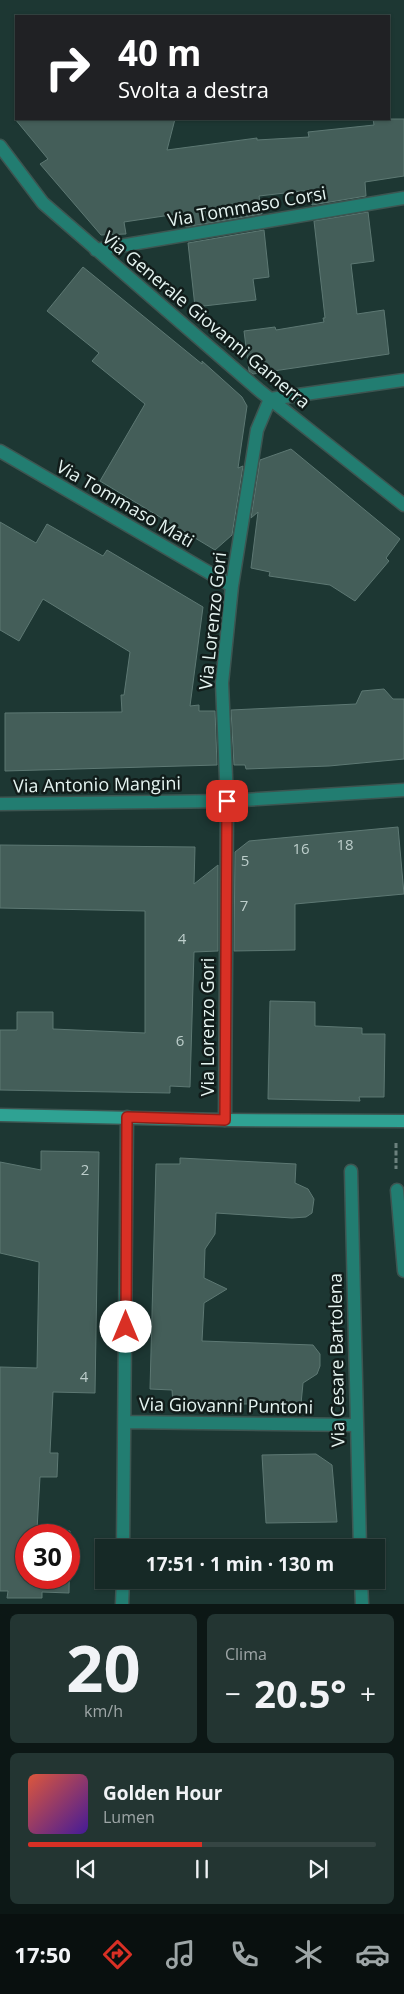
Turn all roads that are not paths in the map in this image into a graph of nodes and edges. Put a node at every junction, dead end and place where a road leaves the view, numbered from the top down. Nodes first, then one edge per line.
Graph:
1 (0, 146) edge
2 (404, 198) edge
3 (96, 250) junction
4 (404, 380) edge
5 (270, 399) junction
6 (0, 451) edge
7 (404, 505) edge
8 (232, 586) junction
9 (404, 790) edge
10 (227, 801) junction
11 (0, 804) edge
12 (0, 1114) edge
13 (127, 1117) junction
14 (225, 1120) junction
15 (400, 1121) edge
16 (351, 1171) dead end
17 (397, 1190) road end
18 (404, 1271) edge
19 (125, 1422) junction
20 (356, 1425) junction
21 (123, 1539) edge
22 (360, 1539) edge
23 (123, 1589) edge
24 (361, 1589) edge
25 (122, 1604) edge
26 (362, 1604) edge

1 - 3 street, Via Generale Giovanni Gamerra
2 - 3 street, Via Tommaso Corsi
3 - 5 street, Via Generale Giovanni Gamerra
4 - 5 street
5 - 7 street, Via Generale Giovanni Gamerra
5 - 8 street, Via Lorenzo Gori
6 - 8 street, Via Tommaso Mati
8 - 10 street, Via Lorenzo Gori
9 - 10 street, Via Antonio Mangini
10 - 11 street, Via Antonio Mangini
10 - 14 street, Via Lorenzo Gori
12 - 13 street
13 - 14 street
13 - 19 street
14 - 15 street
16 - 20 street, Via Cesare Bartolena
17 - 18 street
19 - 20 street, Via Giovanni Puntoni
19 - 21 street
20 - 22 street, Via Cesare Bartolena
23 - 25 street
24 - 26 street

